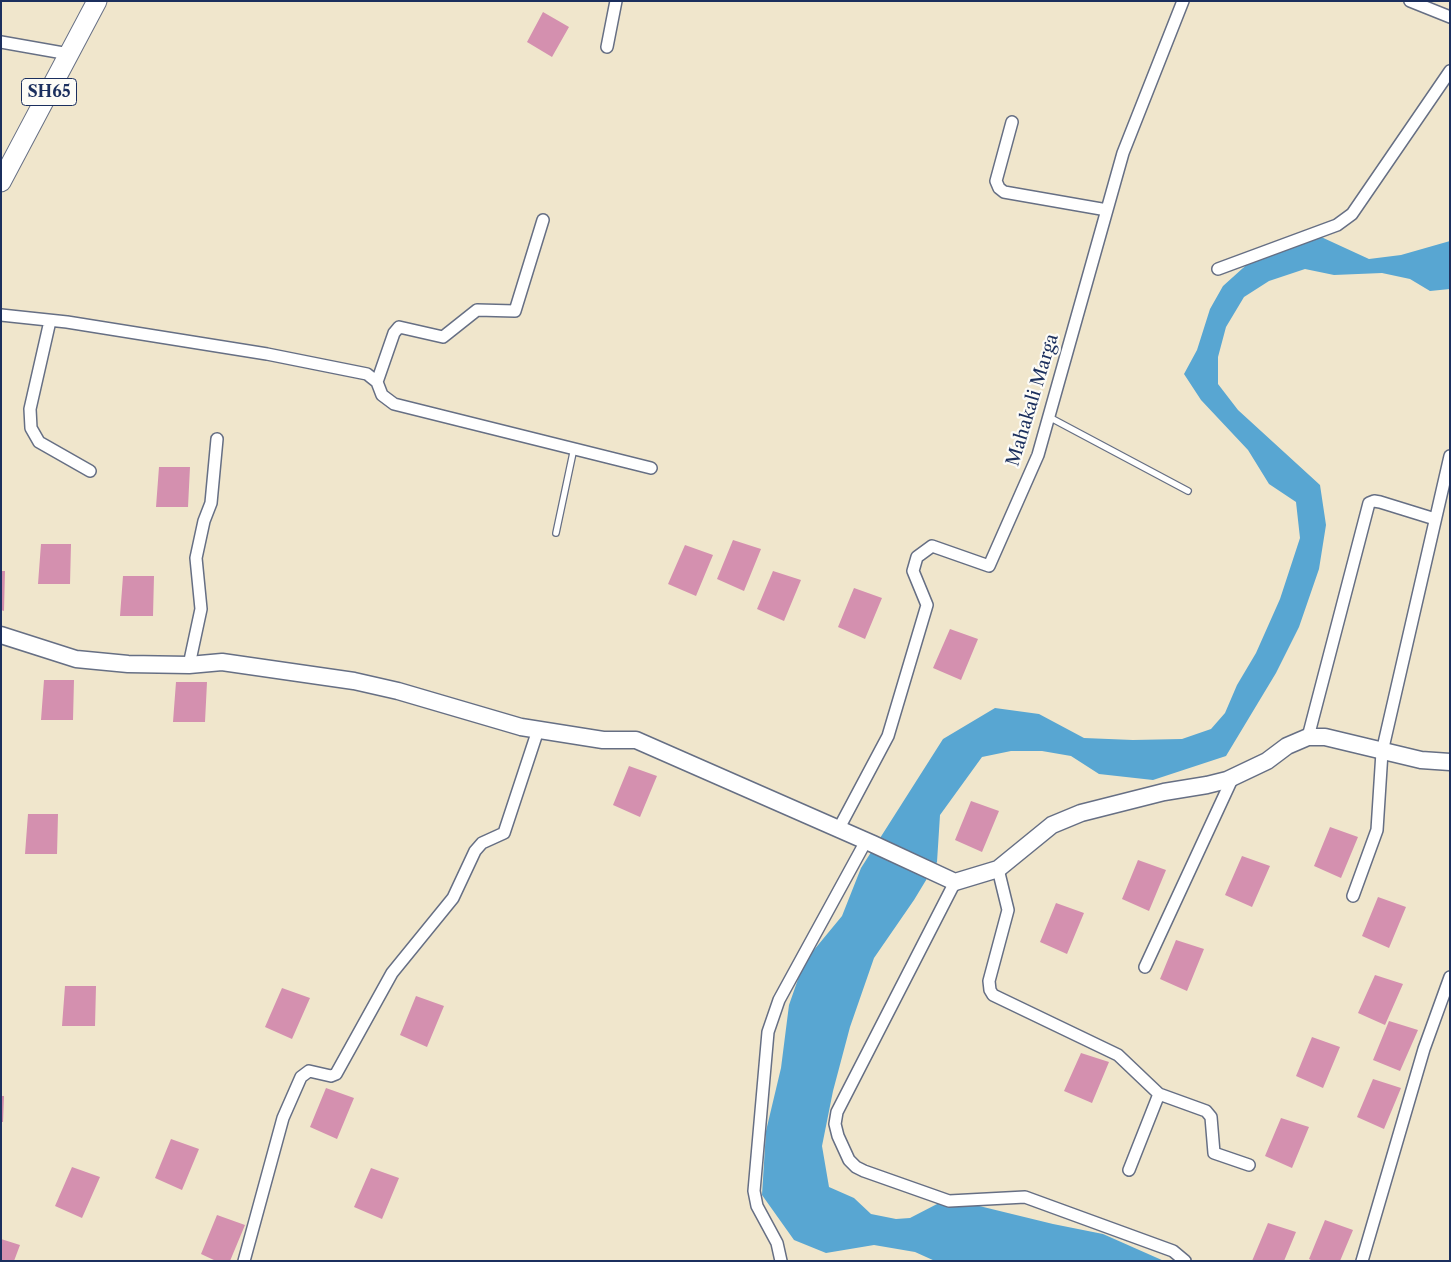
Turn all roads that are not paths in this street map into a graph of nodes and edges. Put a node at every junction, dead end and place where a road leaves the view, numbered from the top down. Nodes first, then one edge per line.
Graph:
1 (97, 1) edge
2 (616, 1) edge
3 (1182, 1) edge
4 (1410, 1) edge
5 (1450, 17) edge
6 (1, 42) edge
7 (607, 47) dead end
8 (68, 54) junction
9 (1450, 71) edge
10 (1012, 122) dead end
11 (1, 182) edge
12 (1107, 210) junction
13 (542, 220) dead end
14 (1218, 269) dead end
15 (1, 315) edge
16 (50, 321) junction
17 (377, 382) junction
18 (1049, 417) junction
19 (217, 439) dead end
20 (574, 448) junction
21 (1450, 456) edge
22 (651, 468) dead end
23 (90, 470) dead end
24 (1188, 491) dead end
25 (1435, 519) junction
26 (556, 533) dead end
27 (1, 635) edge
28 (189, 665) junction
29 (538, 730) junction
30 (1308, 737) junction
31 (1382, 752) junction
32 (1450, 762) edge
33 (1233, 777) junction
34 (838, 830) junction
35 (870, 843) junction
36 (998, 869) junction
37 (955, 882) junction
38 (1353, 896) dead end
39 (1145, 967) dead end
40 (1450, 977) edge
41 (1158, 1094) junction
42 (1249, 1165) dead end
43 (1129, 1170) dead end
44 (244, 1261) edge
45 (781, 1261) edge
46 (1185, 1261) edge
47 (1362, 1261) edge

1 - 8 main road, SH65
2 - 7 street
3 - 12 street, Mahakali Marga
4 - 5 street
6 - 8 street
8 - 11 main road, SH65
9 - 14 street
10 - 12 street
12 - 18 street, Mahakali Marga
13 - 17 street
15 - 16 street
16 - 17 street
16 - 23 street
17 - 20 street
18 - 24 lane
18 - 34 street, Mahakali Marga
19 - 28 street
20 - 22 street
20 - 26 lane
21 - 25 street
25 - 30 street
25 - 31 street
27 - 28 main road
28 - 29 main road
29 - 34 main road
29 - 44 street
30 - 31 main road
30 - 33 main road
31 - 32 main road
31 - 38 street
33 - 36 main road
33 - 39 street
34 - 35 main road
35 - 37 main road
35 - 45 street
36 - 37 main road
36 - 41 street
37 - 46 street
40 - 47 street
41 - 42 street
41 - 43 street

